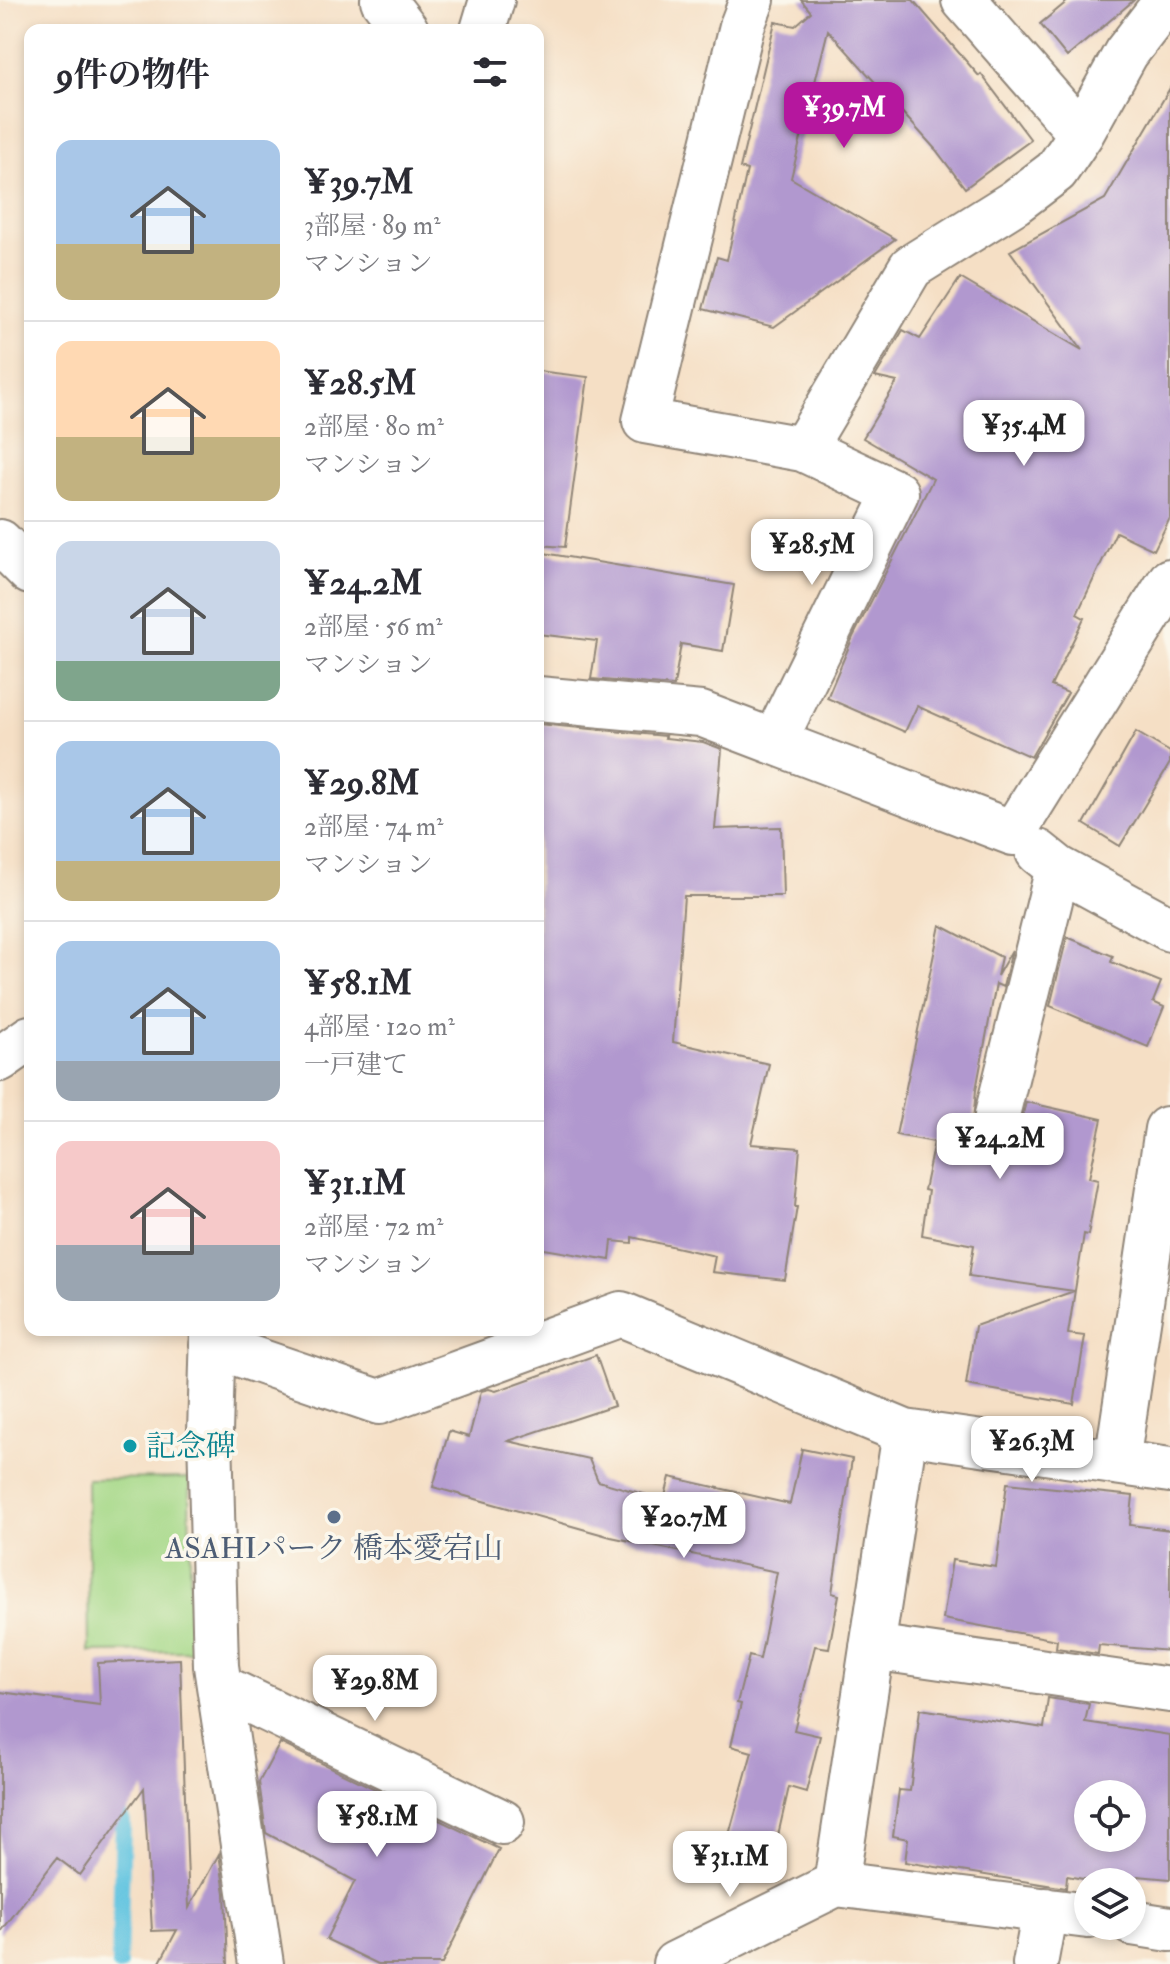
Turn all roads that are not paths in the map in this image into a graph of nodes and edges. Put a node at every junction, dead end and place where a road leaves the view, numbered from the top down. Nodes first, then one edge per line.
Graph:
1 (383, 0) edge
2 (492, 0) edge
3 (752, 0) edge
4 (964, 0) edge
5 (1167, 0) edge
6 (401, 24) edge
7 (485, 24) edge
8 (1081, 134) junction
9 (803, 449) junction
10 (0, 542) edge
11 (24, 566) edge
12 (1170, 581) edge
13 (544, 700) edge
14 (774, 742) junction
15 (1013, 833) junction
16 (1058, 868) junction
17 (1170, 929) edge
18 (24, 1042) edge
19 (0, 1059) edge
20 (997, 1115) dead end
21 (1167, 1129) dead end
22 (1161, 1236) edge
23 (213, 1338) edge
24 (905, 1432) junction
25 (1117, 1462) junction
26 (1170, 1470) edge
27 (872, 1647) junction
28 (219, 1686) junction
29 (1170, 1690) edge
30 (502, 1822) dead end
31 (836, 1884) junction
32 (1045, 1910) junction
33 (1074, 1914) edge
34 (1146, 1925) edge
35 (1170, 1929) edge
36 (261, 1964) edge
37 (675, 1964) edge
38 (1035, 1964) edge

1 - 6 street
2 - 7 street
3 - 9 street
4 - 8 street
5 - 8 street
8 - 9 street
9 - 14 street
10 - 11 street
12 - 15 street
13 - 14 street
14 - 15 street
15 - 16 street
16 - 17 street
16 - 20 street
18 - 19 street
21 - 22 street
22 - 25 street
23 - 24 street
23 - 28 street
24 - 25 street
24 - 27 street
25 - 26 street
27 - 29 street
27 - 31 street
28 - 30 street
28 - 36 street
31 - 32 street
31 - 37 street
32 - 33 street
32 - 38 street
34 - 35 street

